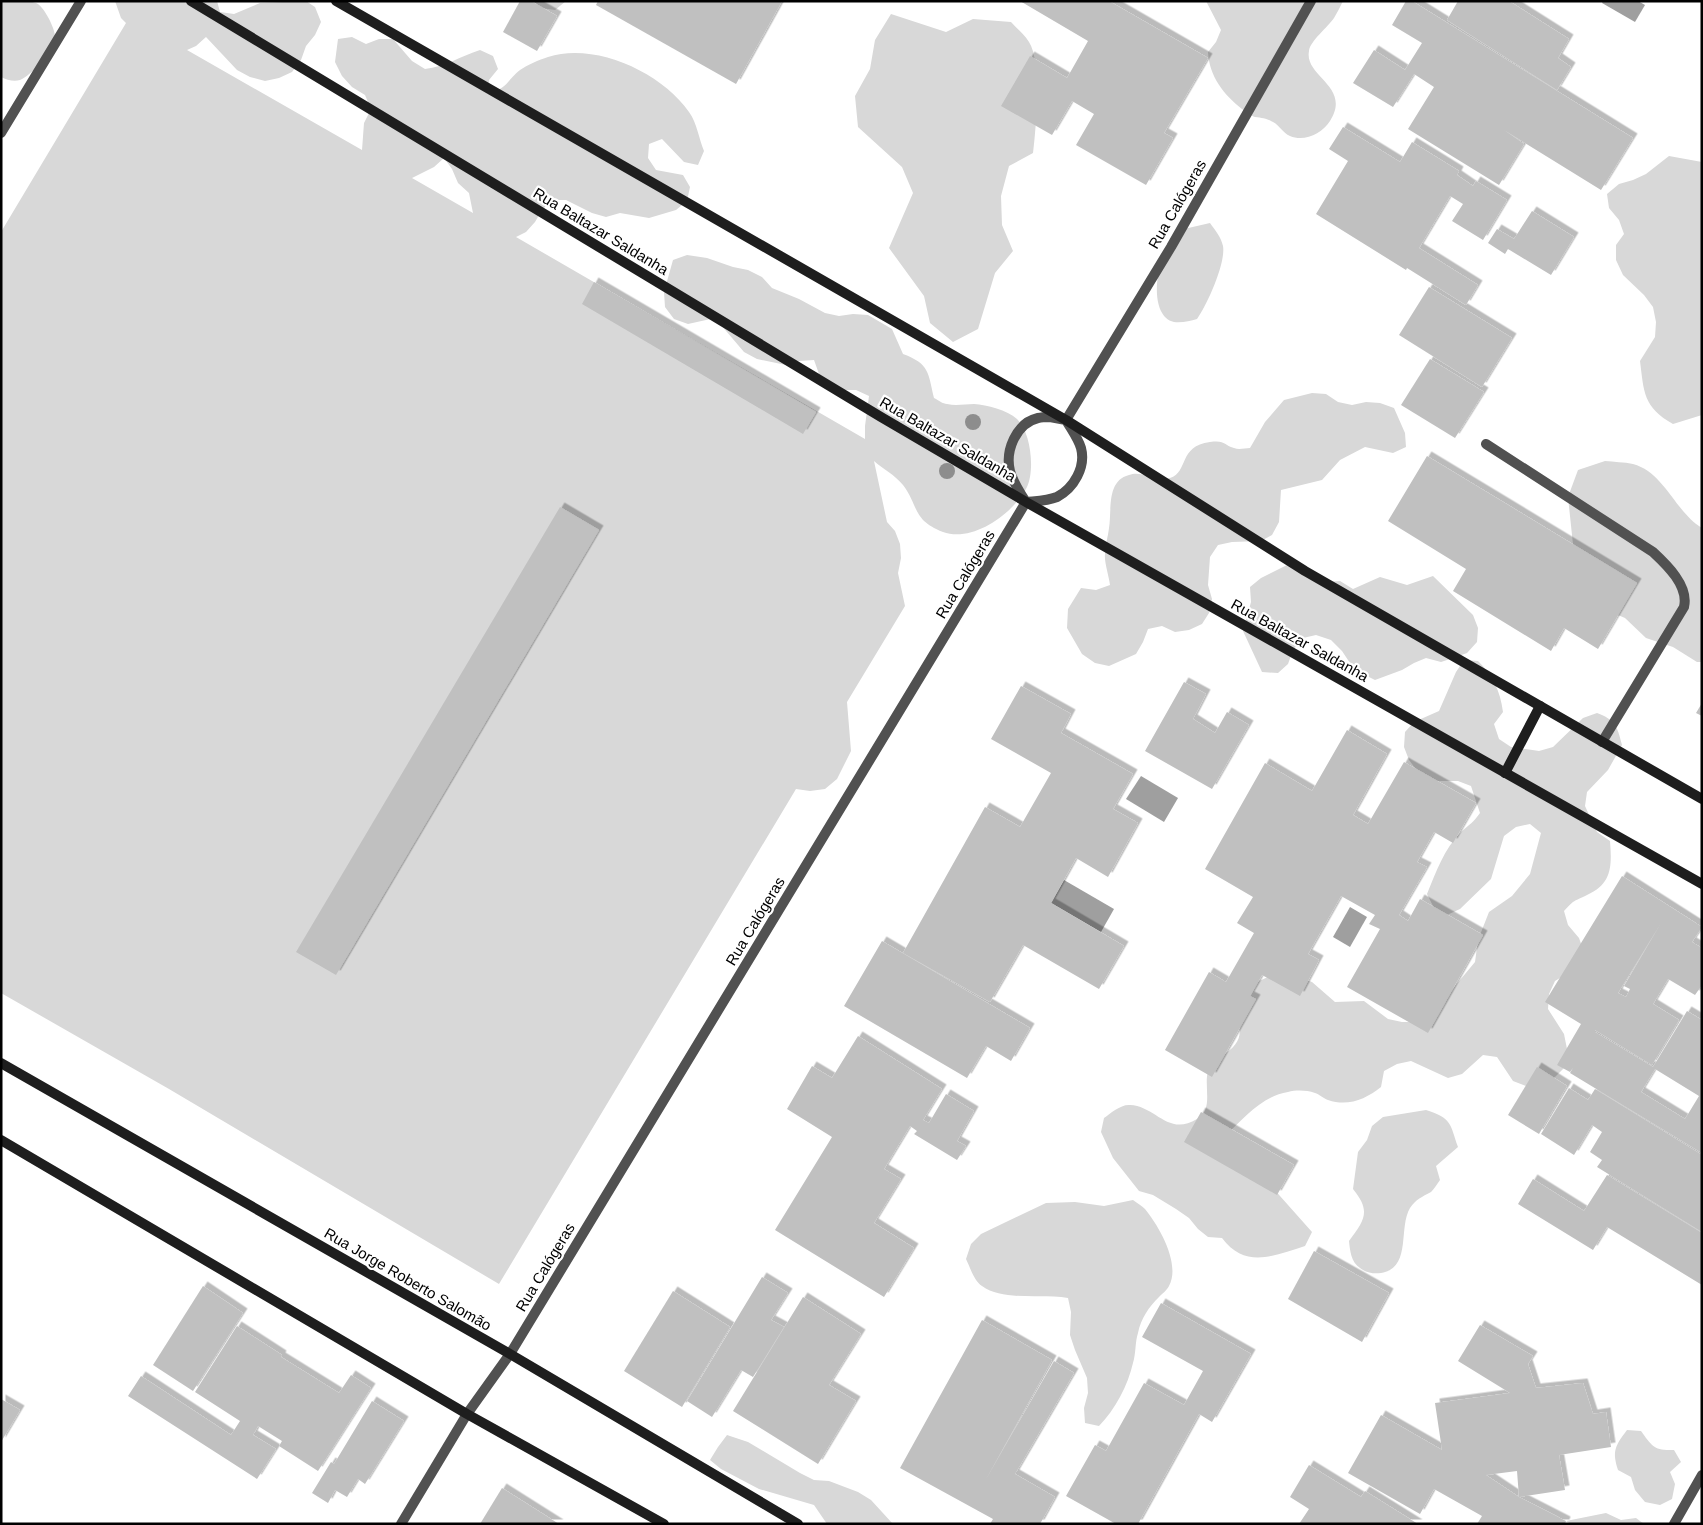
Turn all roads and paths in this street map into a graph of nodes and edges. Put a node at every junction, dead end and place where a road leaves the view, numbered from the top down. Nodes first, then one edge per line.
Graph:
1 (81, 1) edge
2 (191, 1) edge
3 (336, 1) edge
4 (1311, 1) edge
5 (1, 133) edge
6 (1066, 420) junction
7 (1486, 444) dead end
8 (1026, 502) junction
9 (1540, 706) junction
10 (1602, 742) junction
11 (1505, 773) junction
12 (1702, 799) edge
13 (1702, 884) edge
14 (1, 1063) edge
15 (1, 1140) edge
16 (510, 1354) junction
17 (468, 1414) junction
18 (1702, 1475) edge
19 (401, 1524) edge
20 (664, 1524) edge
21 (798, 1524) edge
22 (1674, 1524) edge

1 - 5 street
2 - 8 main road, Rua Baltazar Saldanha
3 - 6 main road
4 - 6 street, Rua Calógeras
6 - 8 street
6 - 8 street
6 - 9 main road
7 - 10 street
8 - 11 main road, Rua Baltazar Saldanha
8 - 16 street, Rua Calógeras
9 - 10 main road
9 - 11 main road
10 - 12 main road
11 - 13 main road, Rua Baltazar Saldanha
14 - 16 main road, Rua Jorge Roberto Salomão
15 - 17 main road
16 - 17 street, Rua Calógeras
16 - 21 main road, Rua Jorge Roberto Salomão
17 - 19 street, Rua Calógeras
17 - 20 main road
18 - 22 street

